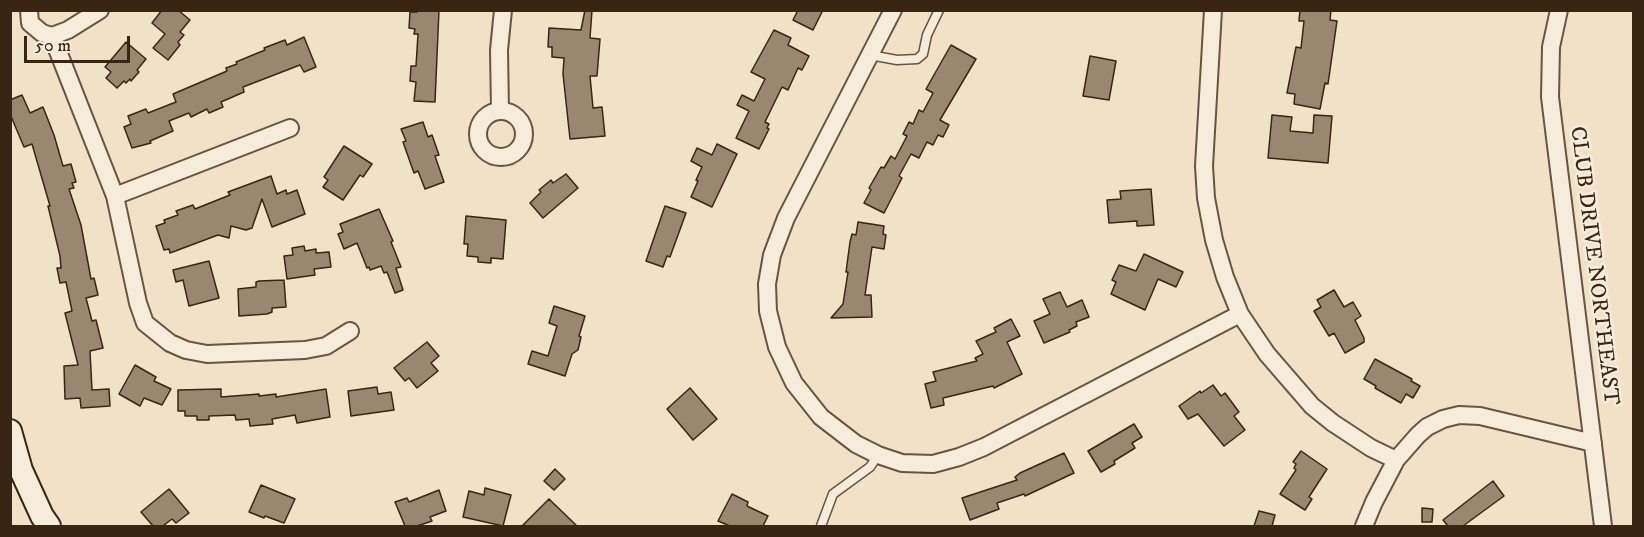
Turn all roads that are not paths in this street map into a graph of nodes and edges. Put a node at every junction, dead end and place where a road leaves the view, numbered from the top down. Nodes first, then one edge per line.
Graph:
1 (29, 10) edge
2 (100, 10) edge
3 (503, 10) edge
4 (893, 10) edge
5 (939, 10) edge
6 (1213, 10) edge
7 (1559, 10) edge
8 (52, 36) junction
9 (870, 55) junction
10 (500, 111) dead end
11 (290, 128) dead end
12 (115, 196) junction
13 (1240, 314) junction
14 (350, 331) dead end
15 (10, 431) edge
16 (1593, 443) junction
17 (878, 455) junction
18 (1396, 460) junction
19 (42, 523) edge
20 (821, 526) edge
21 (1364, 526) edge
22 (1603, 526) edge

1 - 8 street
2 - 8 street
3 - 10 street
4 - 9 street
5 - 9 lane
6 - 13 street
7 - 16 street, CLUB DRIVE NORTHEAST
8 - 12 street
9 - 17 street
11 - 12 street
12 - 14 street
13 - 17 street
13 - 18 street
15 - 19 main road
16 - 18 street
16 - 22 street, CLUB DRIVE NORTHEAST
17 - 20 lane
18 - 21 street

